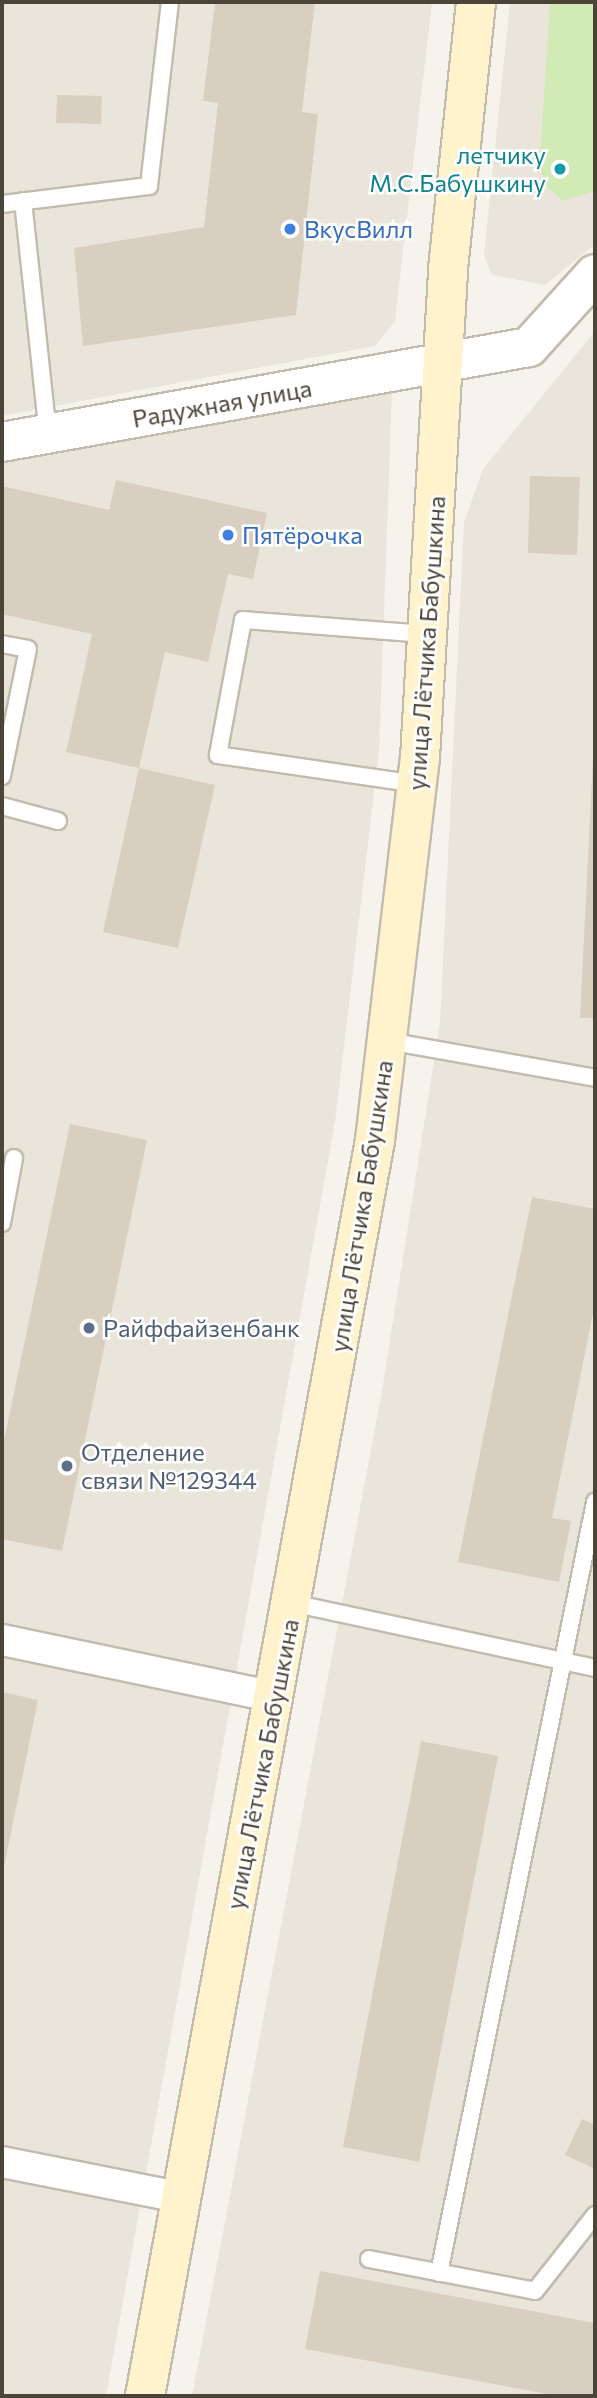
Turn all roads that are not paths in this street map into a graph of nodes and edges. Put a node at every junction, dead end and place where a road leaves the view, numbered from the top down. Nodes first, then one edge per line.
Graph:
1 (170, 2) edge
2 (476, 2) edge
3 (23, 201) junction
4 (2, 204) edge
5 (595, 274) edge
6 (443, 365) junction
7 (48, 434) junction
8 (2, 442) edge
9 (427, 634) junction
10 (2, 644) edge
11 (2, 776) edge
12 (417, 784) junction
13 (2, 806) edge
14 (58, 821) dead end
15 (388, 1041) junction
16 (595, 1078) edge
17 (13, 1158) dead end
18 (2, 1223) edge
19 (595, 1502) edge
20 (292, 1603) junction
21 (2, 1640) edge
22 (563, 1661) junction
23 (595, 1668) edge
24 (274, 1697) junction
25 (2, 2162) edge
26 (179, 2197) junction
27 (595, 2214) edge
28 (369, 2259) dead end
29 (439, 2273) junction
30 (145, 2396) edge

1 - 3 lane
2 - 6 main road, улица Лётчика Бабушкина
3 - 4 lane
3 - 7 lane
5 - 6 street, Радужная улица
6 - 7 street, Радужная улица
6 - 9 main road, улица Лётчика Бабушкина
7 - 8 street, Радужная улица
9 - 12 main road, улица Лётчика Бабушкина
9 - 12 lane
10 - 11 lane
12 - 15 main road, улица Лётчика Бабушкина
13 - 14 lane
15 - 16 lane
15 - 20 main road, улица Лётчика Бабушкина
17 - 18 lane
19 - 22 lane
20 - 22 lane
20 - 24 main road, улица Лётчика Бабушкина
21 - 24 street
22 - 23 lane
22 - 29 lane
24 - 26 main road, улица Лётчика Бабушкина
25 - 26 street
26 - 30 main road, улица Лётчика Бабушкина
27 - 29 lane
28 - 29 lane

